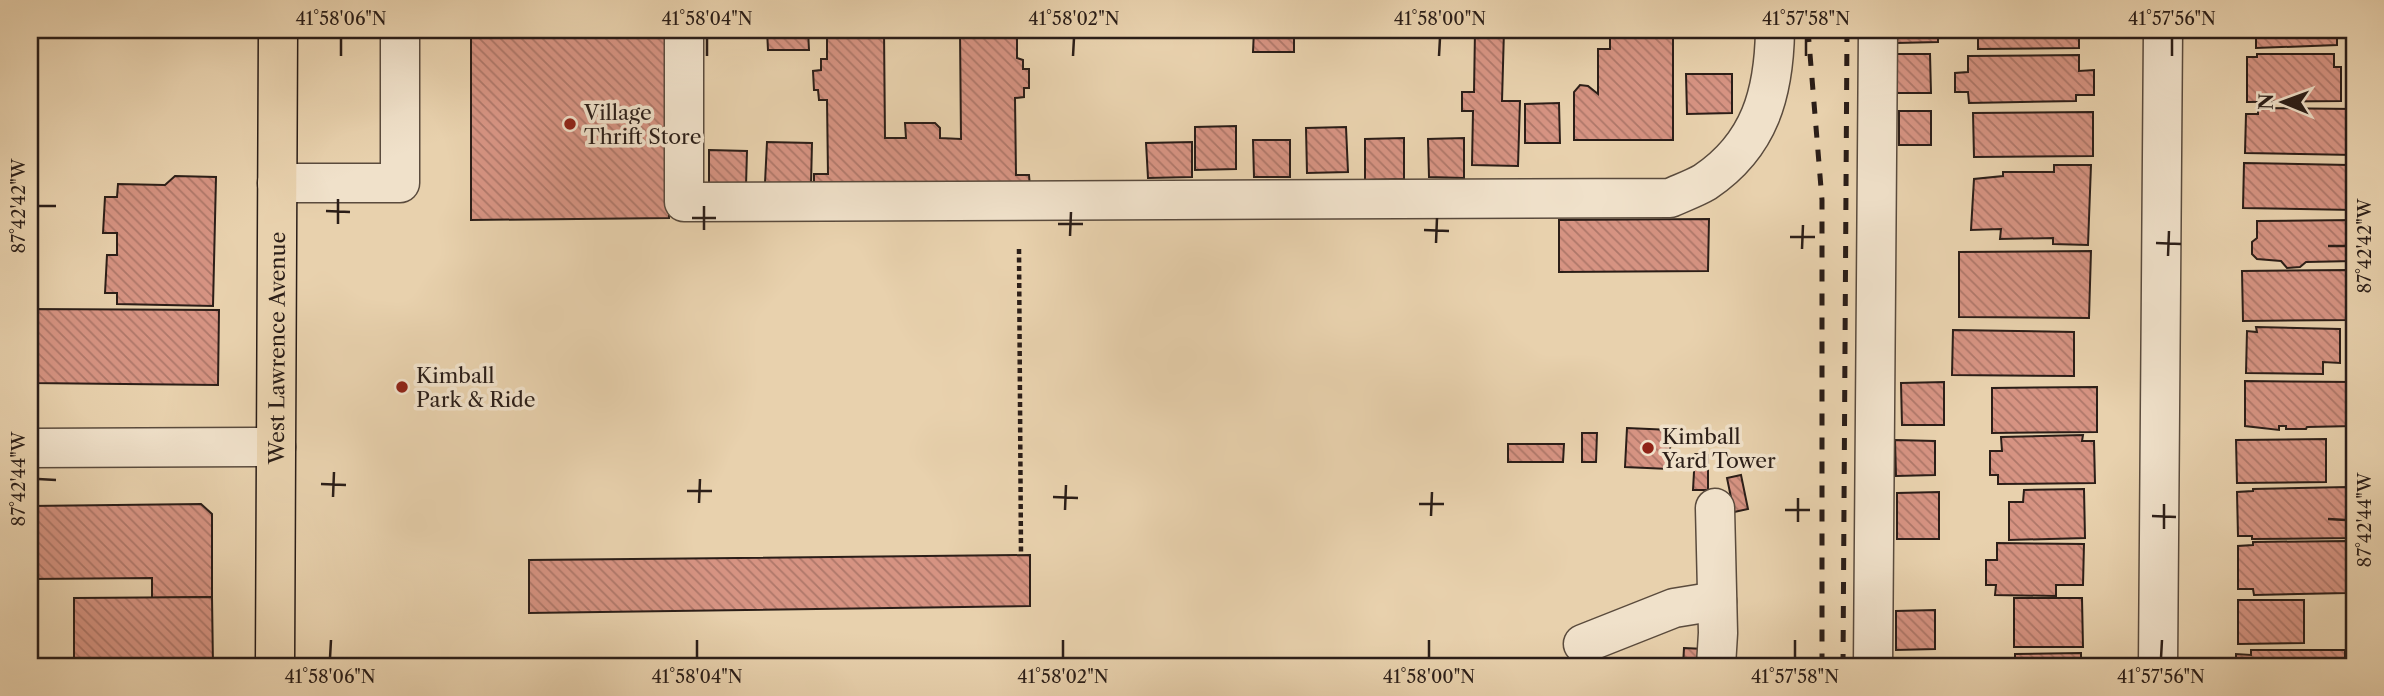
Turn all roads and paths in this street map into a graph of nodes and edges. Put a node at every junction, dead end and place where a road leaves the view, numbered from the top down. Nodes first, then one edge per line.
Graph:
1 (278, 30) edge
2 (400, 30) edge
3 (684, 30) edge
4 (1775, 30) edge
5 (1878, 30) edge
6 (2163, 30) edge
7 (277, 183) junction
8 (1019, 249) dead end
9 (276, 447) junction
10 (30, 448) edge
11 (1715, 508) dead end
12 (1021, 556) dead end
13 (1717, 601) junction
14 (1583, 644) dead end
15 (275, 666) edge
16 (1716, 666) edge
17 (1873, 666) edge
18 (2158, 666) edge

1 - 7 main road, West Lawrence Avenue
2 - 7 street
3 - 4 street
5 - 17 street
6 - 18 street
7 - 9 main road, West Lawrence Avenue
8 - 12 path
9 - 10 street
9 - 15 main road, West Lawrence Avenue
11 - 13 street
13 - 14 street
13 - 16 street

